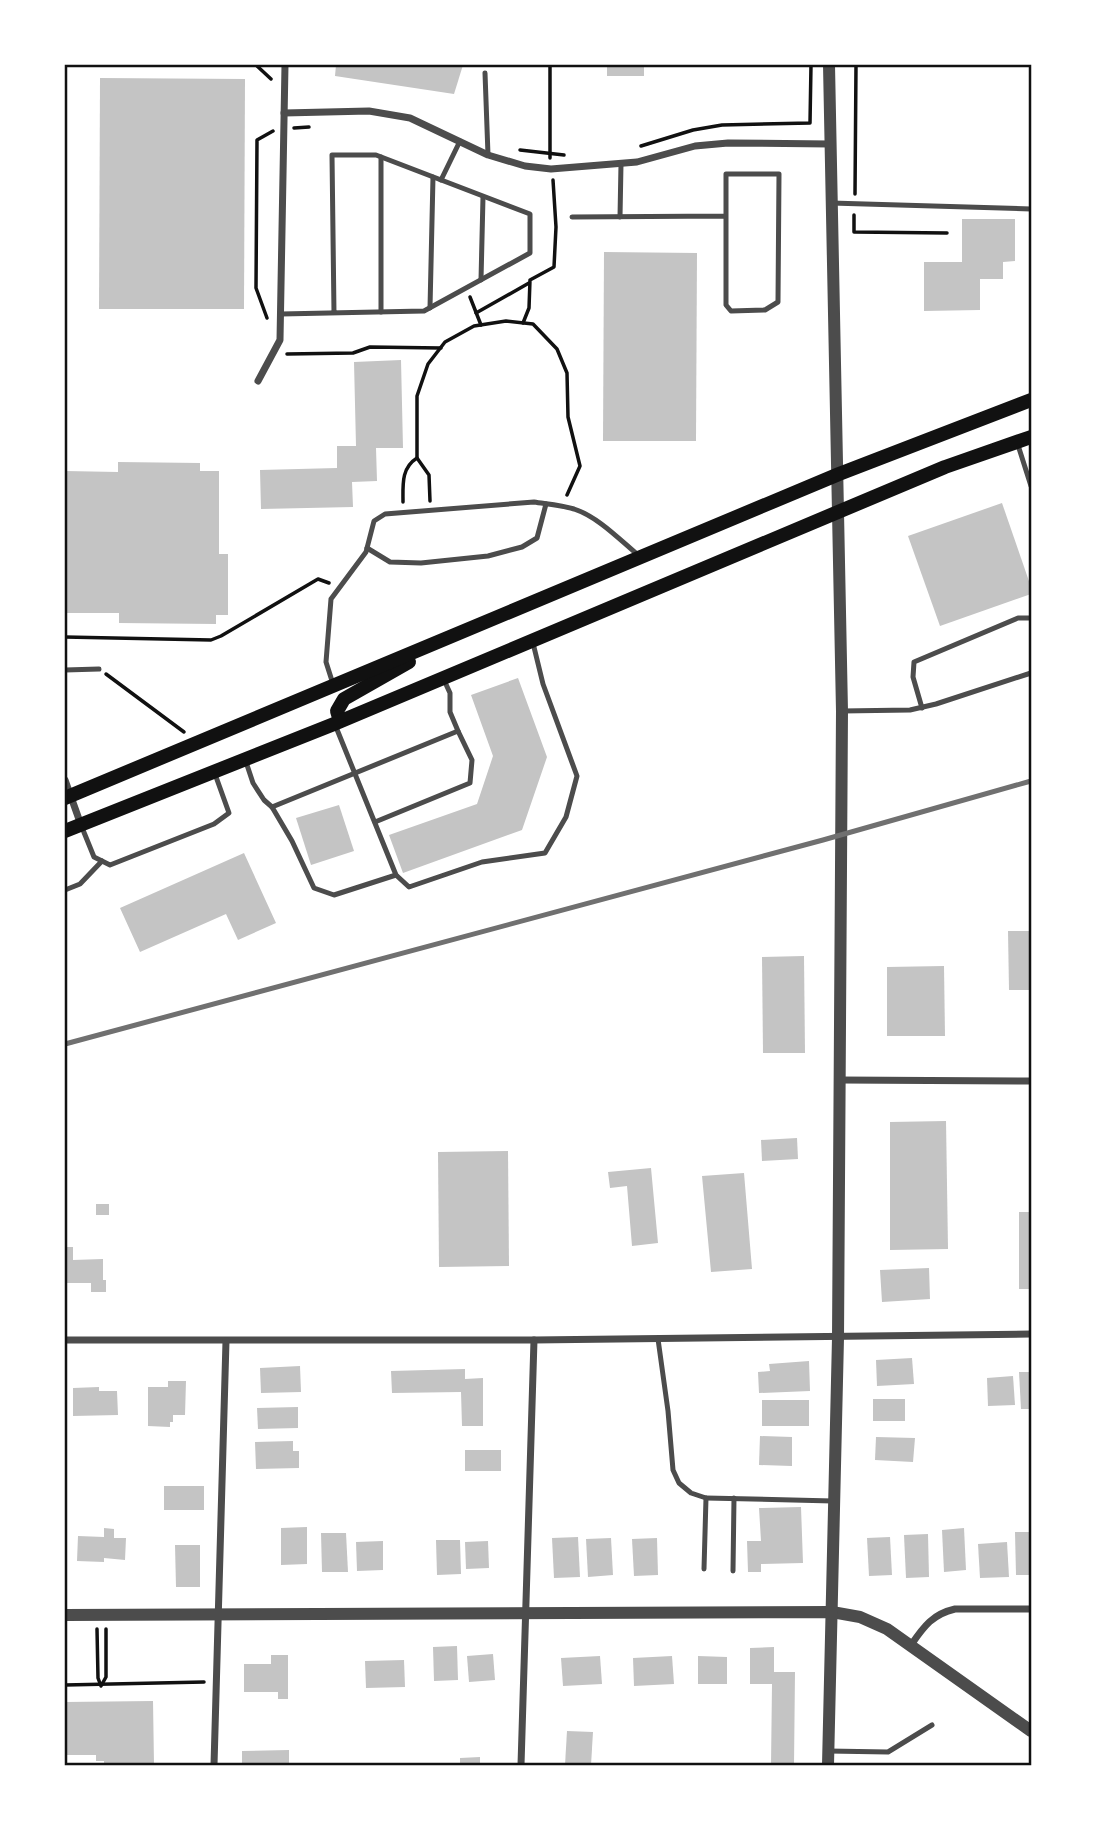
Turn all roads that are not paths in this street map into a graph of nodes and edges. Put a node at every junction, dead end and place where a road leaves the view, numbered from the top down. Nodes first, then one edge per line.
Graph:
1 (285, 65) edge
2 (829, 65) edge
3 (485, 73) dead end
4 (284, 113) junction
5 (460, 141) junction
6 (830, 144) junction
7 (488, 155) junction
8 (382, 157) junction
9 (621, 164) junction
10 (433, 177) junction
11 (441, 180) junction
12 (483, 197) junction
13 (831, 203) junction
14 (1031, 209) edge
15 (726, 216) junction
16 (572, 217) dead end
17 (621, 217) junction
18 (481, 280) junction
19 (430, 308) junction
20 (380, 312) junction
21 (334, 313) junction
22 (281, 314) junction
23 (258, 381) dead end
24 (1031, 400) edge
25 (1031, 438) edge
26 (1017, 442) junction
27 (839, 474) junction
28 (1031, 486) edge
29 (546, 504) junction
30 (839, 511) junction
31 (367, 548) junction
32 (640, 557) junction
33 (1031, 618) edge
34 (455, 635) junction
35 (532, 641) junction
36 (99, 669) road end
37 (65, 670) edge
38 (1031, 673) edge
39 (443, 678) junction
40 (334, 686) junction
41 (922, 708) junction
42 (842, 711) junction
43 (337, 722) junction
44 (458, 731) junction
45 (245, 759) junction
46 (214, 771) junction
47 (355, 773) junction
48 (65, 780) edge
49 (68, 797) edge
50 (272, 807) junction
51 (374, 822) junction
52 (80, 825) junction
53 (65, 831) edge
54 (103, 861) junction
55 (397, 875) junction
56 (65, 890) edge
57 (841, 1080) junction
58 (1031, 1081) edge
59 (1031, 1335) edge
60 (838, 1338) junction
61 (658, 1339) junction
62 (65, 1340) edge
63 (226, 1340) junction
64 (534, 1340) junction
65 (706, 1498) junction
66 (734, 1498) junction
67 (835, 1501) junction
68 (704, 1569) dead end
69 (733, 1571) dead end
70 (1031, 1609) edge
71 (526, 1612) junction
72 (832, 1612) junction
73 (219, 1614) junction
74 (65, 1615) edge
75 (911, 1645) junction
76 (932, 1726) dead end
77 (1031, 1731) edge
78 (828, 1751) junction
79 (214, 1765) edge
80 (521, 1765) edge
81 (828, 1765) edge

1 - 4 street
2 - 6 street
3 - 7 lane
4 - 5 street
4 - 22 street
5 - 7 street
5 - 11 lane
6 - 9 street
6 - 13 street
7 - 9 street
8 - 10 lane
8 - 20 lane
8 - 21 lane
9 - 17 lane
10 - 11 lane
10 - 19 lane
11 - 12 lane
12 - 18 lane
12 - 18 lane
13 - 14 lane
13 - 27 street
15 - 15 lane
15 - 17 lane
16 - 17 lane
18 - 19 lane
19 - 20 lane
20 - 21 lane
21 - 22 lane
22 - 23 street
24 - 27 main road
25 - 26 main road
26 - 28 lane
26 - 30 main road
27 - 30 street
27 - 32 main road
29 - 31 lane
29 - 31 lane
29 - 32 lane
30 - 35 main road
30 - 42 street
31 - 40 lane
32 - 34 main road
33 - 41 lane
34 - 40 main road
34 - 43 main road
35 - 39 main road
35 - 55 lane
36 - 37 lane
38 - 41 lane
39 - 43 main road
39 - 44 lane
40 - 49 main road
41 - 42 lane
42 - 57 street
43 - 45 main road
43 - 47 lane
44 - 47 lane
44 - 51 lane
45 - 46 main road
45 - 50 lane
46 - 52 main road
46 - 54 lane
47 - 50 lane
47 - 51 lane
48 - 49 street
49 - 52 street
50 - 55 lane
51 - 55 lane
52 - 53 main road
52 - 54 lane
54 - 56 lane
57 - 58 street
57 - 60 street
59 - 60 street
60 - 61 street
60 - 67 street
61 - 64 street
61 - 65 lane
62 - 63 street
63 - 64 street
63 - 73 street
64 - 71 street
65 - 66 lane
65 - 68 lane
66 - 67 lane
66 - 69 lane
67 - 72 street
70 - 75 street
71 - 72 street
71 - 73 street
71 - 80 street
72 - 75 street
72 - 78 street
73 - 74 street
73 - 79 street
75 - 77 street
76 - 78 lane
78 - 81 street

